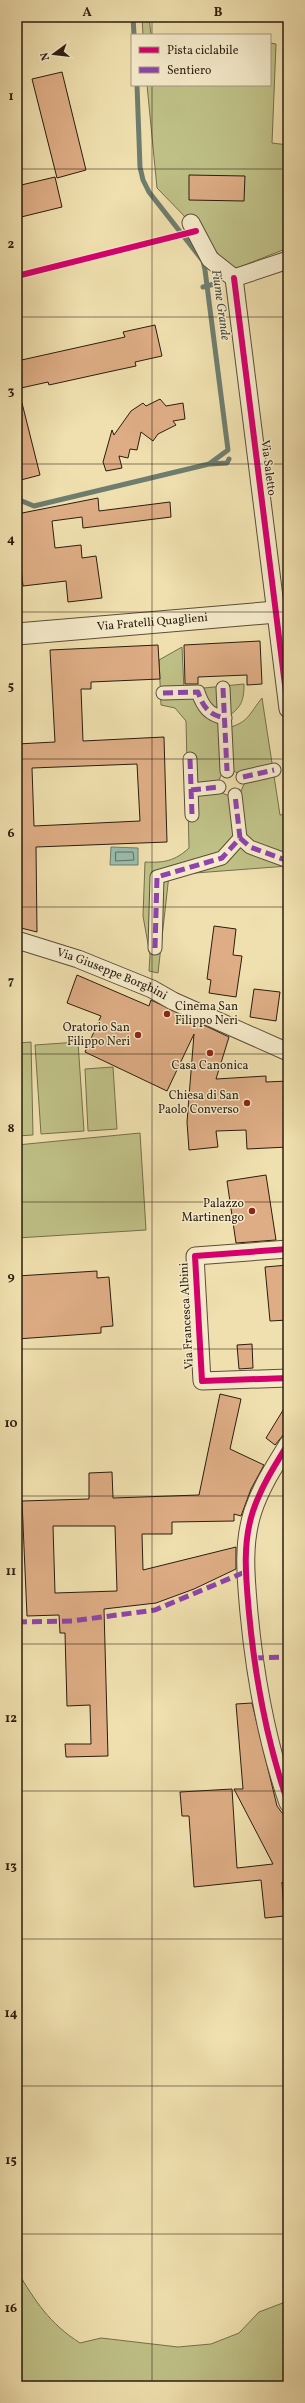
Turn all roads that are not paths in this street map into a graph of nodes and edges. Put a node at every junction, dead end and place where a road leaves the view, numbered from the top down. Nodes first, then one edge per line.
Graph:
1 (191, 223) dead end
2 (288, 260) edge
3 (234, 278) junction
4 (282, 611) edge
5 (17, 634) edge
6 (223, 688) dead end
7 (163, 693) dead end
8 (288, 709) edge
9 (225, 718) junction
10 (190, 759) dead end
11 (274, 770) dead end
12 (227, 771) dead end
13 (242, 778) dead end
14 (219, 787) dead end
15 (191, 790) junction
16 (235, 795) dead end
17 (192, 814) dead end
18 (240, 838) junction
19 (288, 861) edge
20 (17, 940) edge
21 (155, 948) dead end
22 (288, 1052) edge
23 (288, 1249) edge
24 (288, 1378) edge
25 (288, 1444) edge
26 (283, 1461) edge
27 (288, 1803) edge

1 - 3 street
2 - 3 street
3 - 4 street, Via Saletto
4 - 5 street, Via Fratelli Quaglieni
4 - 8 street, Via Saletto
6 - 9 street
7 - 9 street
9 - 12 street
10 - 15 street
11 - 13 street
14 - 15 street
15 - 17 street
16 - 18 street
18 - 19 street
18 - 21 street
20 - 22 street, Via Giuseppe Borghini
23 - 24 street, Via Francesca Albini
25 - 26 street
26 - 27 street

